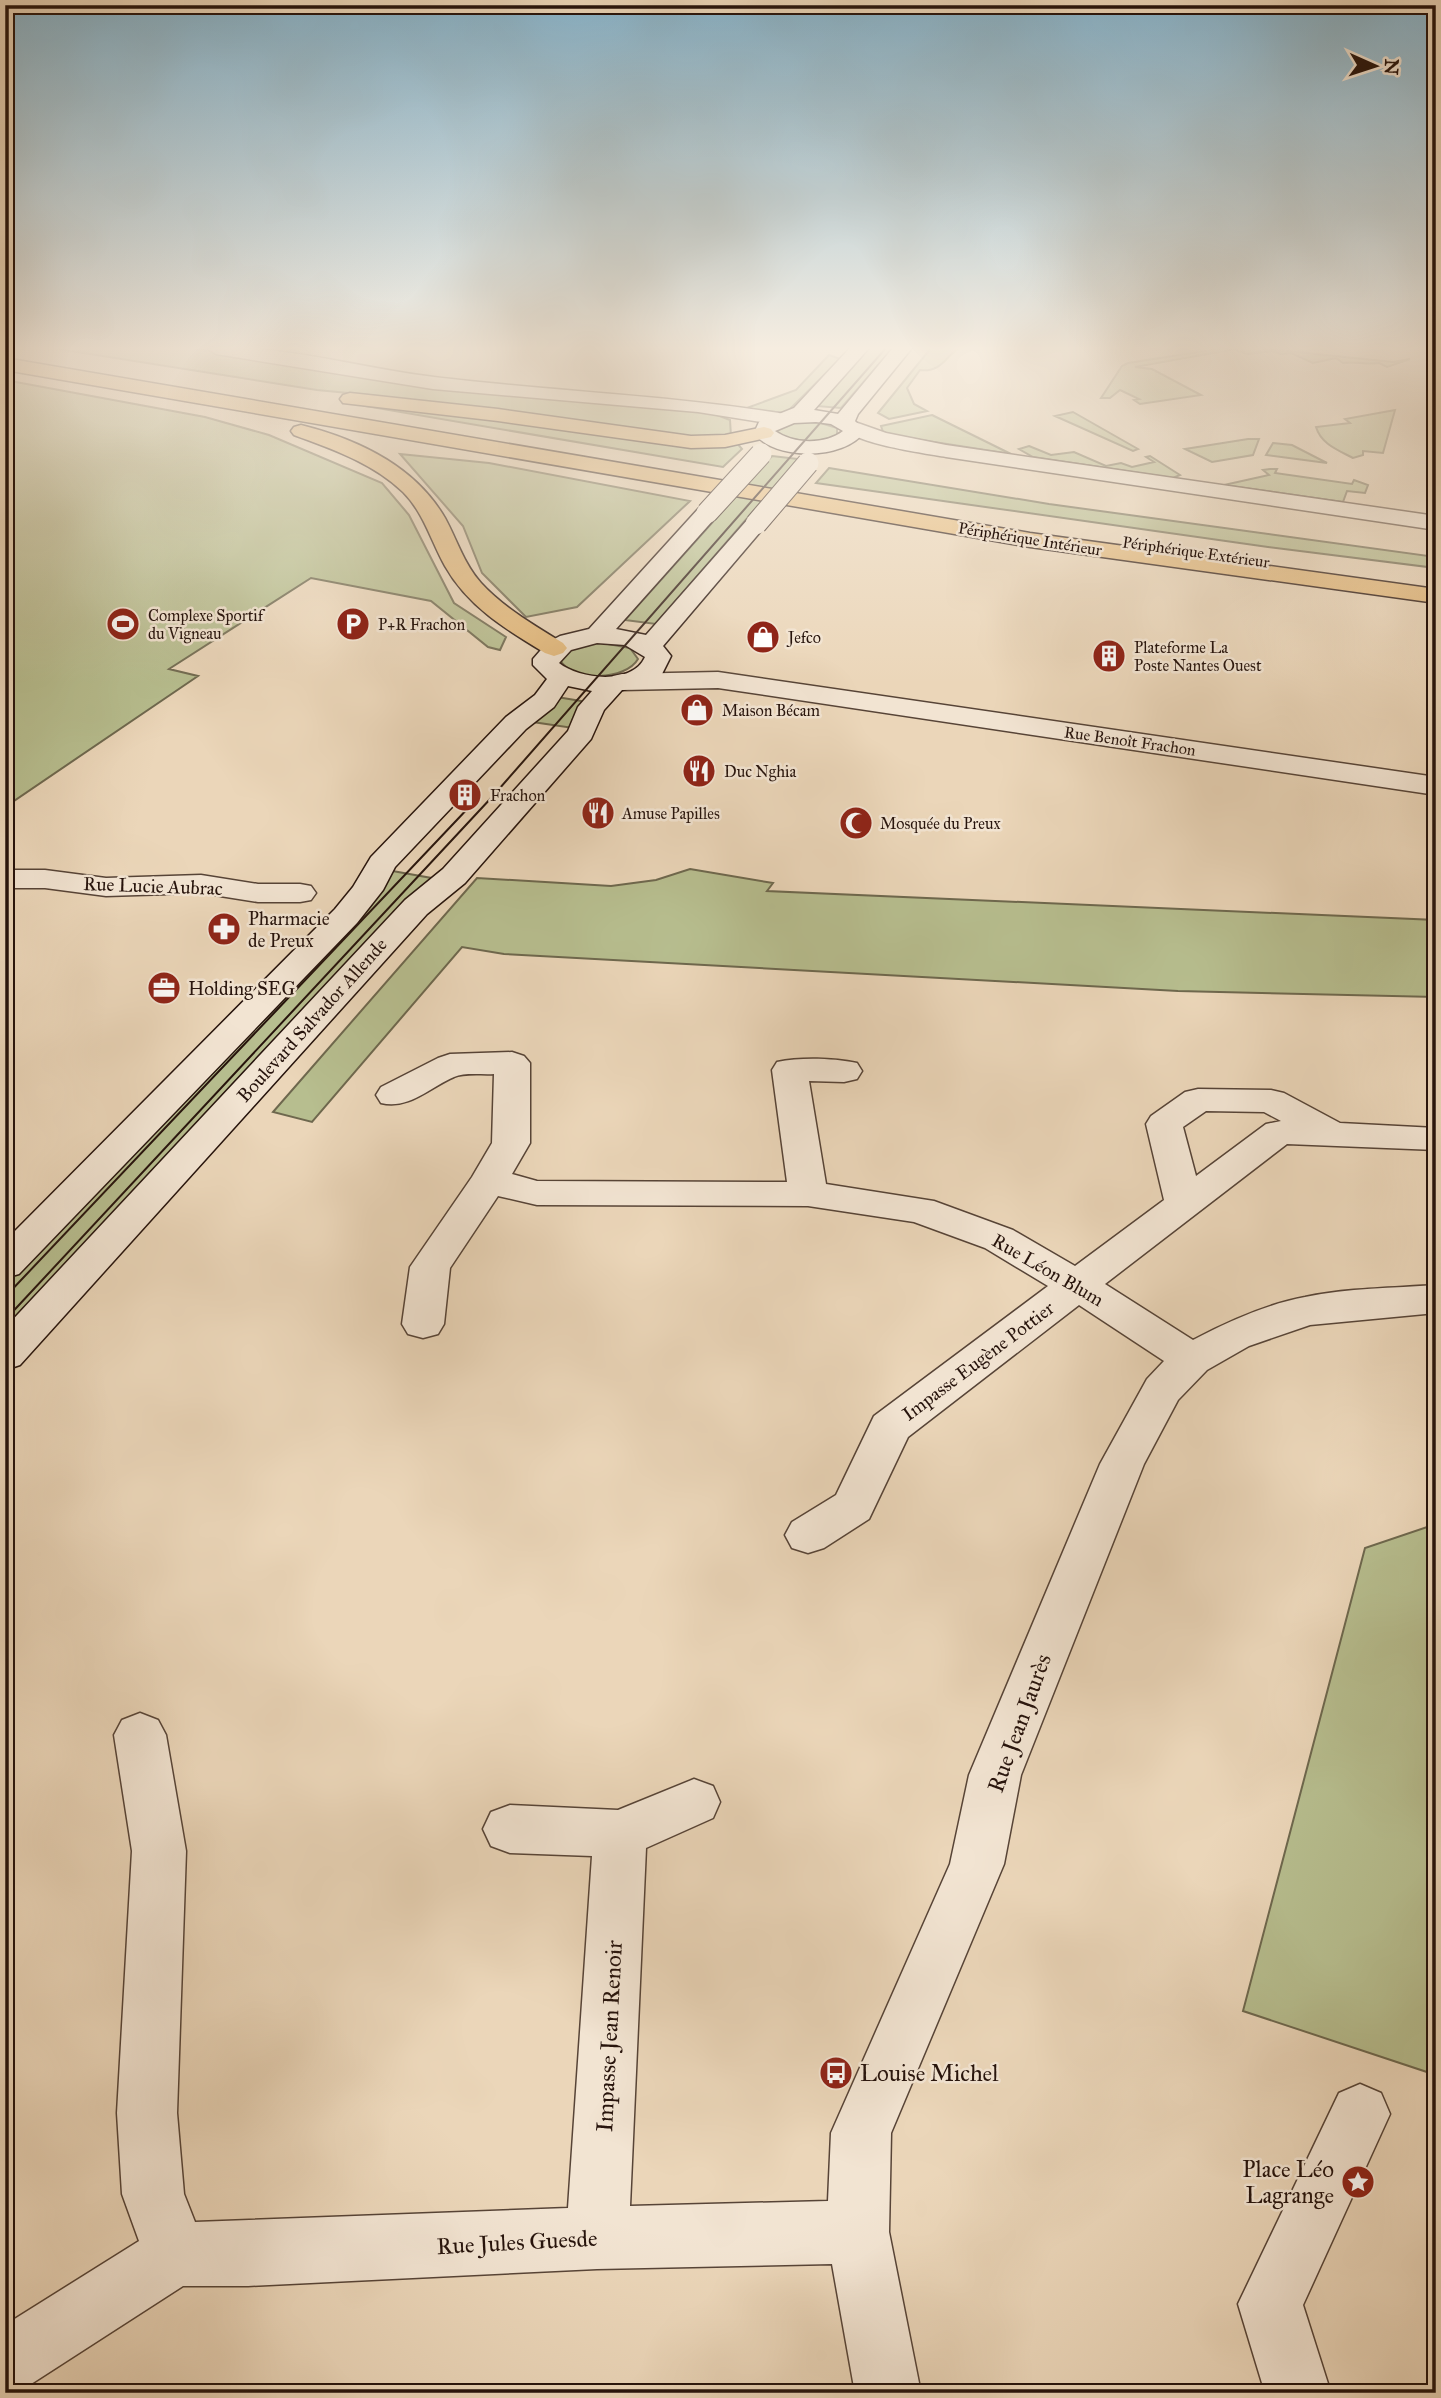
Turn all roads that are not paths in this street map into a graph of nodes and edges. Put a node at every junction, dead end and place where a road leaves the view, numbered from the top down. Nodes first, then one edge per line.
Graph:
1 (370, 460) edge
2 (569, 460) edge
3 (633, 460) edge
4 (750, 460) edge
5 (811, 460) edge
6 (1007, 460) edge
7 (1436, 523) edge
8 (1315, 568) junction
9 (1436, 575) edge
10 (1436, 583) edge
11 (1436, 596) edge
12 (597, 635) junction
13 (554, 648) junction
14 (654, 651) junction
15 (561, 677) junction
16 (718, 680) junction
17 (618, 682) junction
18 (1436, 786) edge
19 (5, 879) edge
20 (300, 893) dead end
21 (844, 1071) dead end
22 (394, 1095) dead end
23 (1334, 1135) junction
24 (1436, 1139) edge
25 (489, 1181) junction
26 (808, 1194) junction
27 (1185, 1205) junction
28 (5, 1265) edge
29 (1079, 1286) junction
30 (1436, 1299) edge
31 (423, 1324) dead end
32 (5, 1355) edge
33 (1192, 1359) junction
34 (808, 1535) dead end
35 (140, 1735) dead end
36 (694, 1802) dead end
37 (510, 1829) dead end
38 (620, 1834) junction
39 (1360, 2114) dead end
40 (858, 2232) junction
41 (597, 2238) junction
42 (175, 2254) junction
43 (5, 2363) edge
44 (888, 2393) edge
45 (1298, 2393) edge

1 - 13 highway
2 - 11 highway, Périphérique Intérieur
3 - 8 highway, Périphérique Extérieur
4 - 12 street, bridge
5 - 14 street, bridge
6 - 7 street
8 - 9 highway
8 - 10 highway, Périphérique Extérieur
12 - 13 street
12 - 14 street
13 - 15 street
14 - 16 street
14 - 17 street
15 - 17 street
15 - 28 street
16 - 17 street
16 - 18 street, Rue Benoît Frachon
17 - 32 street, Boulevard Salvador Allende
19 - 20 street, Rue Lucie Aubrac
21 - 26 street
22 - 25 street
23 - 24 street, Impasse Eugène Pottier
23 - 27 street, Impasse Eugène Pottier
23 - 27 street
25 - 26 street, Rue Léon Blum
25 - 31 street
26 - 29 street, Rue Léon Blum
27 - 29 street, Impasse Eugène Pottier
29 - 33 street, Rue Léon Blum
29 - 34 street, Impasse Eugène Pottier
30 - 33 street, Rue Jean Jaurès
33 - 40 street, Rue Jean Jaurès
35 - 42 street
36 - 38 street
37 - 38 street
38 - 41 street, Impasse Jean Renoir
39 - 45 street
40 - 41 street, Rue Jules Guesde
40 - 44 street, Rue Jean Jaurès
41 - 42 street, Rue Jules Guesde
42 - 43 street

